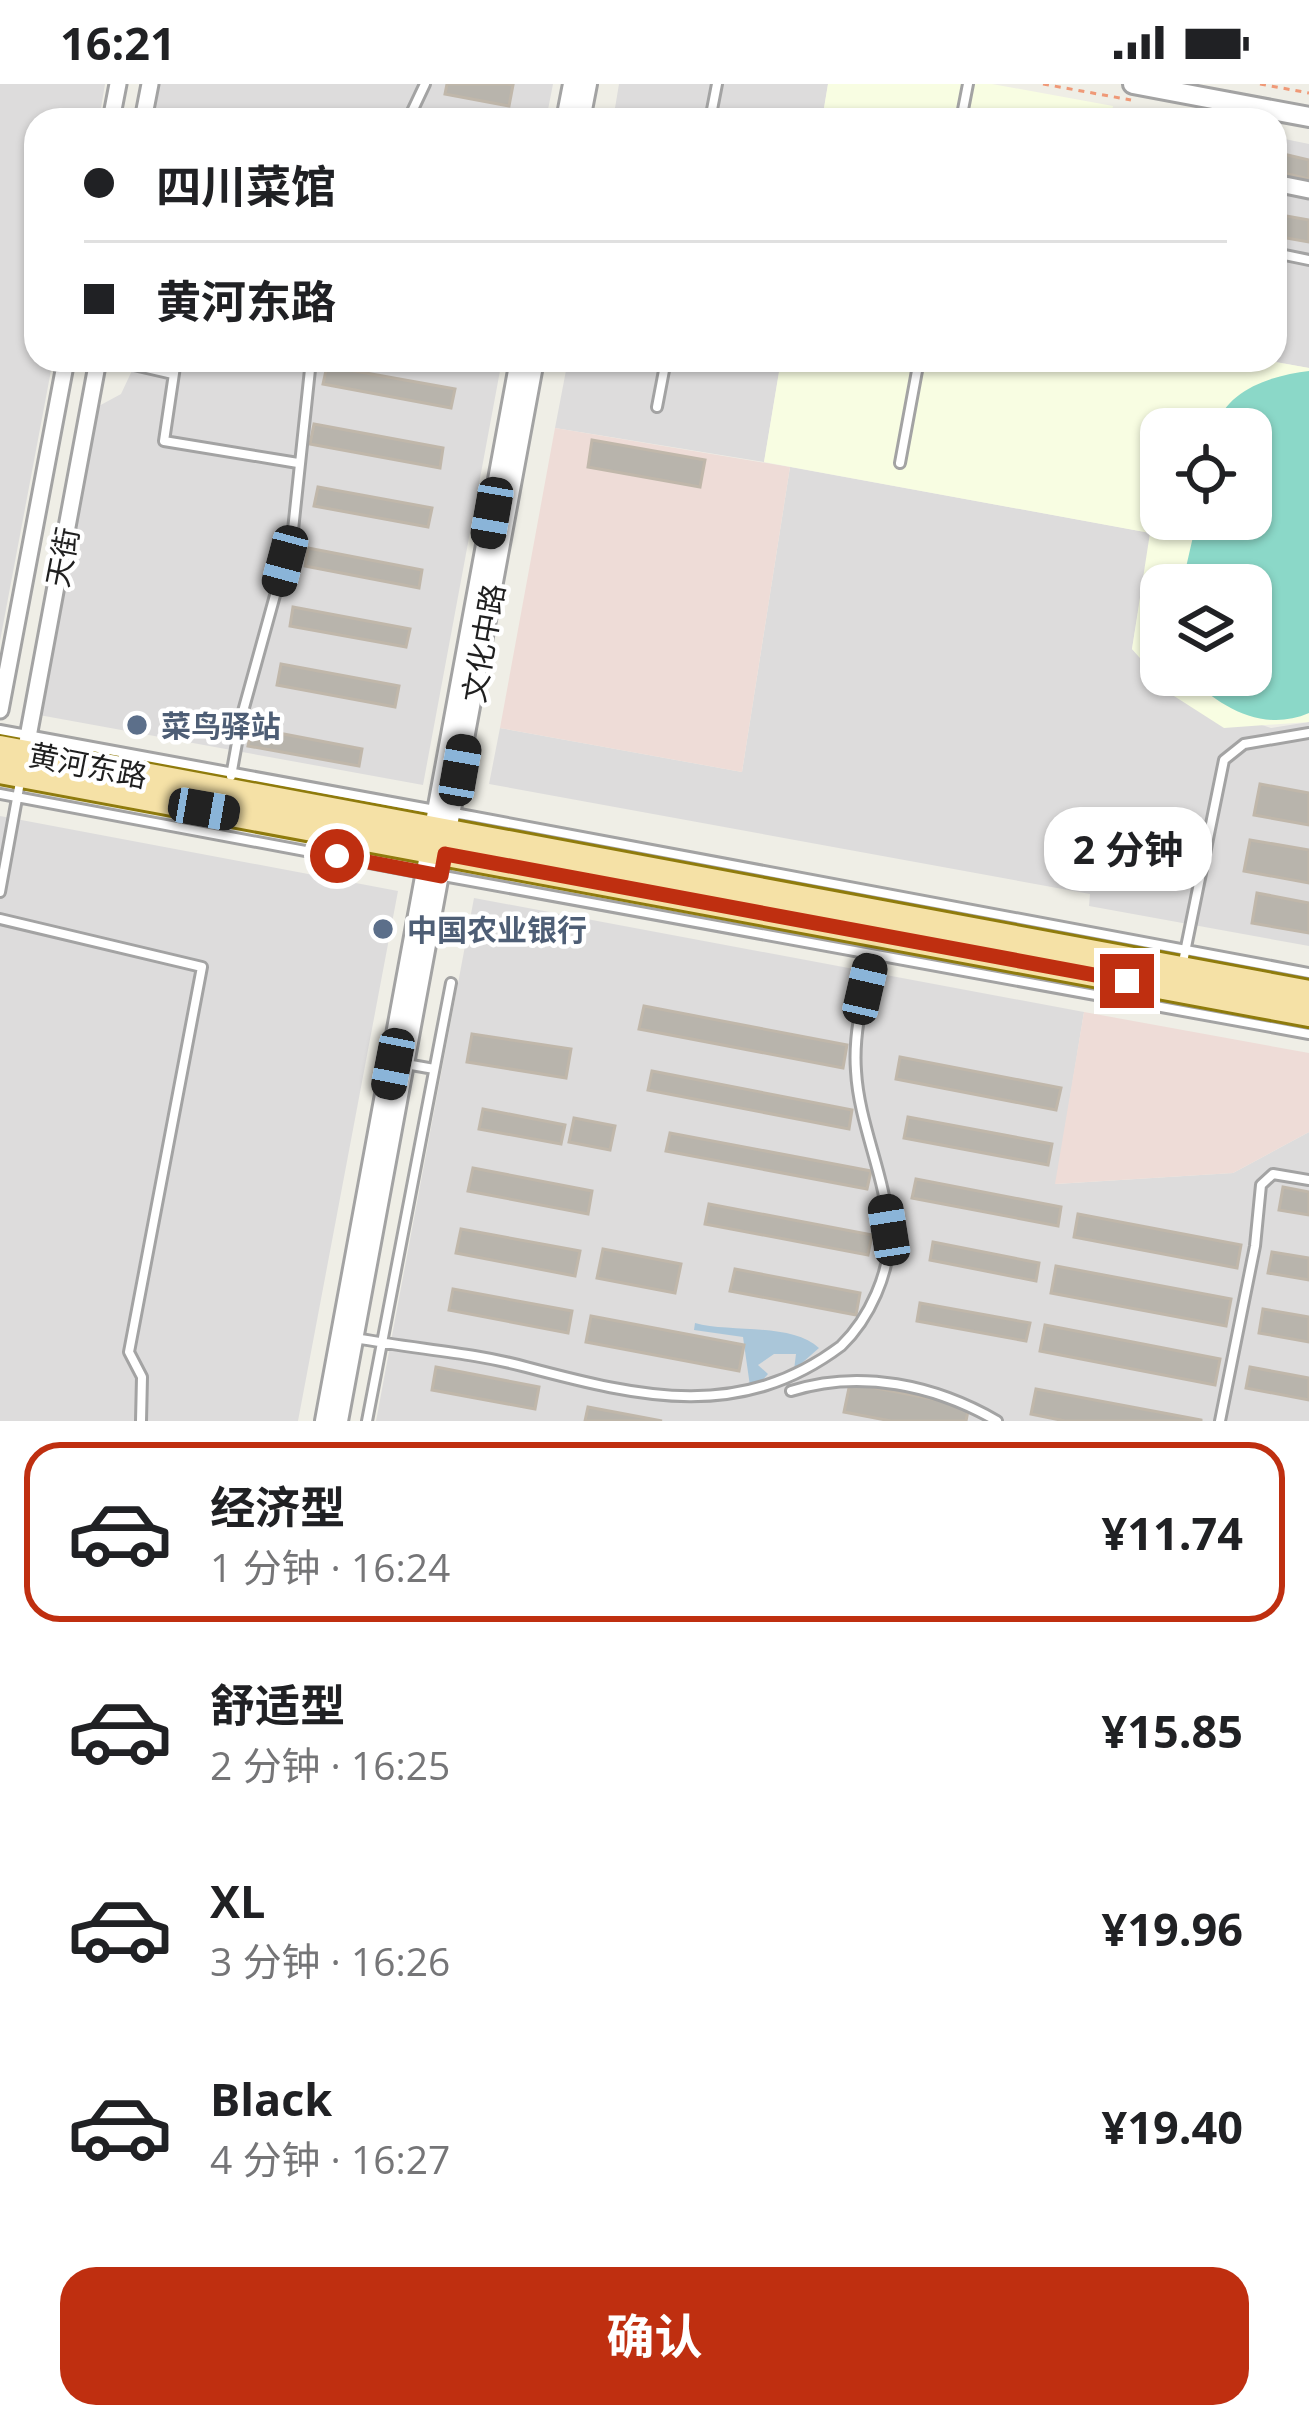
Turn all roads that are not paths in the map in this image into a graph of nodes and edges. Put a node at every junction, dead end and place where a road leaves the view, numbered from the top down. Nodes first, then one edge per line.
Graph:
1 (1133, 84) edge
2 (1261, 108) edge
3 (64, 372) edge
4 (96, 372) edge
5 (164, 372) edge
6 (309, 372) edge
7 (518, 372) edge
8 (532, 372) edge
9 (664, 372) edge
10 (917, 372) edge
11 (173, 374) joint
12 (62, 382) junction
13 (93, 387) junction
14 (657, 407) dead end
15 (298, 463) junction
16 (900, 463) dead end
17 (0, 710) edge
18 (0, 730) edge
19 (1309, 733) edge
20 (15, 764) edge
21 (230, 782) junction
22 (0, 794) edge
23 (440, 842) junction
24 (0, 892) edge
25 (0, 920) edge
26 (873, 954) junction
27 (1184, 959) junction
28 (1309, 973) edge
29 (451, 983) dead end
30 (1309, 993) edge
31 (1309, 1014) edge
32 (1309, 1034) edge
33 (406, 1064) junction
34 (434, 1069) junction
35 (1309, 1180) edge
36 (354, 1337) junction
37 (382, 1343) junction
38 (778, 1395) junction
39 (141, 1421) edge
40 (325, 1421) edge
41 (338, 1421) edge
42 (368, 1421) edge
43 (997, 1421) edge
44 (1220, 1421) edge

1 - 2 street
3 - 12 street, 天街
4 - 13 street, 天街
5 - 11 lane
6 - 15 lane
7 - 23 street, 文化中路
8 - 23 street, 文化中路
9 - 14 lane
10 - 16 lane
11 - 15 lane
12 - 13 street
12 - 17 street, 天街
13 - 20 street, 天街
15 - 21 lane
18 - 20 lane
19 - 27 lane
20 - 21 main road, 黄河东路
20 - 22 lane
20 - 23 main road, 黄河东路
20 - 24 lane
21 - 23 main road, 黄河东路
23 - 26 lane
23 - 27 main road, 黄河东路
23 - 31 main road, 黄河东路
23 - 33 street, 文化中路
23 - 40 street, 文化中路
25 - 39 lane
26 - 32 lane
26 - 38 lane
27 - 28 lane
27 - 30 main road, 黄河东路
29 - 34 lane
33 - 34 lane
33 - 36 street, 文化中路
34 - 37 lane
35 - 44 lane
36 - 37 lane
36 - 41 street, 文化中路
37 - 38 lane
37 - 42 lane
38 - 43 lane

